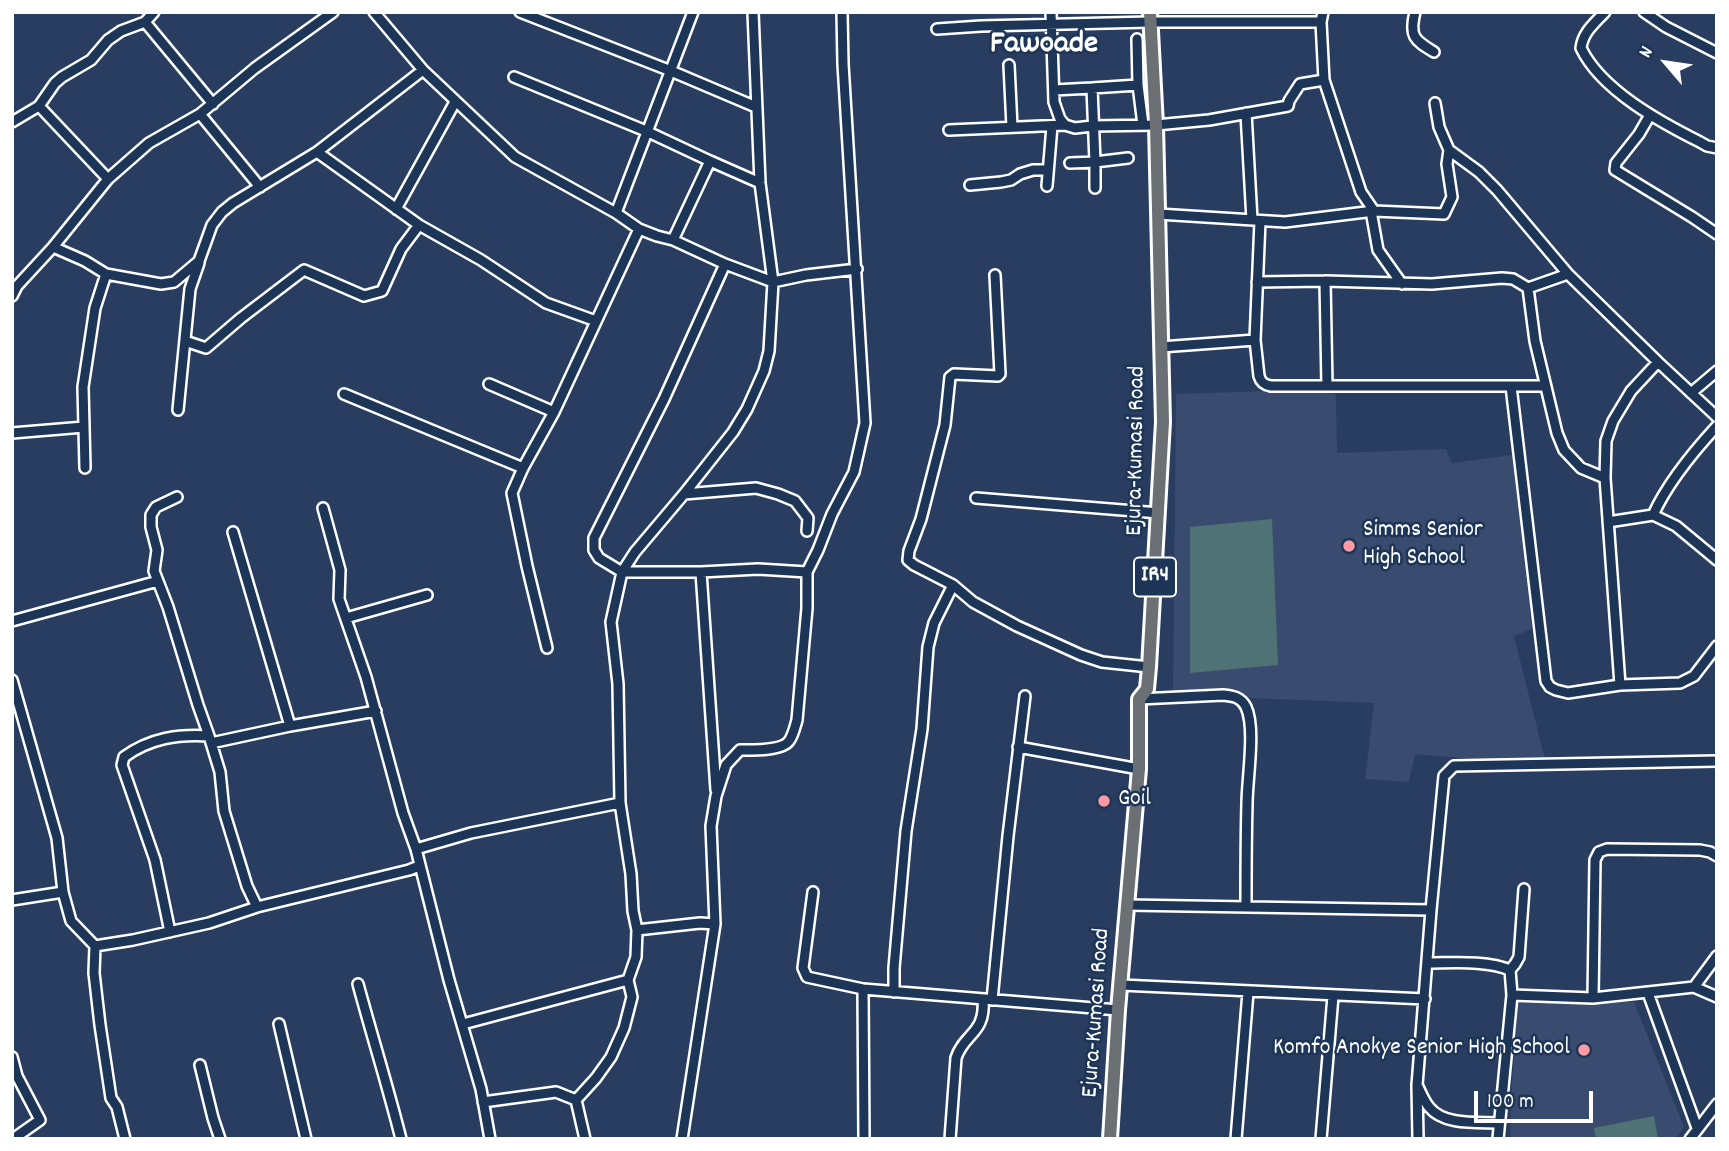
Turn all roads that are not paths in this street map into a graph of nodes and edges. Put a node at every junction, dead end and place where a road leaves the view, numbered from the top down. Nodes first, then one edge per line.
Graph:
1 (154, 12) edge
2 (333, 12) edge
3 (374, 12) edge
4 (520, 12) edge
5 (693, 12) edge
6 (753, 12) edge
7 (842, 12) edge
8 (1051, 12) edge
9 (1415, 12) edge
10 (1605, 12) edge
11 (1644, 12) edge
12 (1150, 17) edge
13 (1322, 17) edge
14 (145, 22) junction
15 (1052, 25) junction
16 (937, 29) dead end
17 (1137, 39) dead end
18 (1434, 52) dead end
19 (1717, 53) edge
20 (1009, 65) dead end
21 (423, 70) junction
22 (671, 71) junction
23 (514, 77) dead end
24 (1324, 80) junction
25 (1138, 85) junction
26 (1092, 88) junction
27 (1054, 90) junction
28 (455, 102) junction
29 (1435, 103) dead end
30 (213, 104) junction
31 (39, 106) junction
32 (756, 107) junction
33 (1246, 113) junction
34 (200, 114) junction
35 (1650, 115) junction
36 (12, 122) edge
37 (1065, 125) junction
38 (1150, 125) junction
39 (1052, 126) junction
40 (1092, 126) junction
41 (1012, 127) junction
42 (949, 130) dead end
43 (646, 131) junction
44 (1717, 148) edge
45 (1449, 150) junction
46 (317, 152) junction
47 (1128, 158) dead end
48 (709, 162) junction
49 (1095, 162) junction
50 (1070, 163) dead end
51 (1048, 170) junction
52 (108, 178) junction
53 (760, 183) junction
54 (970, 185) dead end
55 (1047, 186) dead end
56 (260, 187) junction
57 (1095, 188) dead end
58 (396, 209) junction
59 (1372, 211) junction
60 (616, 213) junction
61 (1158, 214) junction
62 (1256, 220) junction
63 (419, 225) junction
64 (639, 229) junction
65 (1717, 233) edge
66 (673, 240) junction
67 (53, 247) junction
68 (199, 261) junction
69 (726, 264) junction
70 (857, 269) junction
71 (106, 274) junction
72 (1568, 274) junction
73 (996, 275) dead end
74 (1325, 281) junction
75 (773, 282) junction
76 (1257, 282) junction
77 (1402, 284) junction
78 (15, 285) edge
79 (1528, 288) junction
80 (12, 296) edge
81 (596, 321) junction
82 (1255, 340) junction
83 (185, 341) junction
84 (1161, 347) junction
85 (1658, 362) junction
86 (1717, 371) edge
87 (489, 384) dead end
88 (1327, 386) junction
89 (1511, 386) junction
90 (1545, 386) junction
91 (1690, 393) junction
92 (344, 394) dead end
93 (178, 410) dead end
94 (554, 412) junction
95 (1717, 417) edge
96 (1717, 426) edge
97 (84, 427) junction
98 (12, 433) edge
99 (85, 468) dead end
100 (523, 468) junction
101 (1605, 478) junction
102 (684, 494) junction
103 (177, 497) dead end
104 (976, 498) dead end
105 (323, 508) dead end
106 (1159, 513) junction
107 (1653, 515) junction
108 (1608, 522) junction
109 (233, 531) dead end
110 (807, 531) dead end
111 (1717, 560) edge
112 (622, 572) junction
113 (701, 572) junction
114 (807, 572) junction
115 (158, 581) junction
116 (953, 585) junction
117 (427, 594) dead end
118 (346, 618) junction
119 (12, 621) edge
120 (1717, 646) edge
121 (547, 648) dead end
122 (1149, 667) junction
123 (12, 680) edge
124 (1620, 684) junction
125 (1025, 696) dead end
126 (1139, 699) junction
127 (376, 711) junction
128 (290, 726) junction
129 (210, 740) junction
130 (1018, 747) junction
131 (1717, 761) edge
132 (1139, 769) junction
133 (716, 796) junction
134 (620, 803) junction
135 (416, 849) junction
136 (1717, 856) edge
137 (419, 866) junction
138 (1524, 889) dead end
139 (63, 891) junction
140 (813, 892) dead end
141 (12, 900) edge
142 (1127, 905) junction
143 (257, 907) junction
144 (1246, 907) junction
145 (1431, 910) junction
146 (715, 924) junction
147 (637, 930) junction
148 (170, 932) junction
149 (96, 946) junction
150 (1717, 956) edge
151 (1428, 963) junction
152 (1510, 970) junction
153 (628, 980) junction
154 (358, 984) dead end
155 (1121, 985) junction
156 (1694, 987) junction
157 (863, 989) junction
158 (894, 992) junction
159 (1248, 992) junction
160 (1648, 993) junction
161 (1512, 995) junction
162 (1333, 996) junction
163 (1717, 997) edge
164 (1593, 998) junction
165 (1425, 999) junction
166 (988, 1000) junction
167 (1118, 1010) junction
168 (279, 1024) dead end
169 (463, 1024) junction
170 (12, 1057) edge
171 (200, 1065) dead end
172 (15, 1077) edge
173 (1417, 1085) junction
174 (576, 1100) junction
175 (483, 1102) junction
176 (1717, 1104) edge
177 (1499, 1124) junction
178 (1697, 1128) junction
179 (13, 1139) edge
180 (125, 1139) edge
181 (220, 1139) edge
182 (306, 1139) edge
183 (401, 1139) edge
184 (490, 1139) edge
185 (585, 1139) edge
186 (682, 1139) edge
187 (864, 1139) edge
188 (950, 1139) edge
189 (1110, 1139) edge
190 (1236, 1139) edge
191 (1321, 1139) edge
192 (1418, 1139) edge
193 (1499, 1139) edge
194 (1690, 1139) edge

1 - 14 street
2 - 30 street
3 - 21 street
4 - 22 street
5 - 22 street
6 - 32 street
7 - 70 street
8 - 15 street
9 - 18 street
10 - 35 street
11 - 19 street
12 - 13 street
12 - 15 street
12 - 38 main road, Ejura-Kumasi Road / IR4
13 - 24 street
14 - 30 street
14 - 31 street
15 - 16 street
15 - 27 street
17 - 25 street
20 - 41 street
21 - 28 street
21 - 46 street
22 - 32 street
22 - 43 street
23 - 43 street
24 - 33 street
24 - 59 street
25 - 26 street
25 - 38 street
26 - 27 street
26 - 40 street
27 - 37 street
28 - 58 street
28 - 60 street
29 - 45 street
30 - 34 street
31 - 36 street
31 - 52 street
32 - 53 street
33 - 38 street
33 - 62 street
34 - 52 street
34 - 56 street
35 - 44 street
35 - 65 street
37 - 39 street
37 - 40 street
38 - 40 street
38 - 61 main road, Ejura-Kumasi Road / IR4
39 - 41 street
39 - 51 street
40 - 49 street
41 - 42 street
43 - 48 street
43 - 60 street
45 - 59 street
45 - 72 street
46 - 56 street
46 - 58 street
47 - 49 street
48 - 53 street
48 - 66 street
49 - 50 street
49 - 57 street
51 - 54 street
51 - 55 street
52 - 67 street
53 - 75 street
56 - 68 street
58 - 63 street
59 - 62 street
59 - 77 street
60 - 64 street
61 - 62 street
61 - 84 main road, Ejura-Kumasi Road / IR4
62 - 76 street
63 - 81 street
63 - 83 street
64 - 66 street
64 - 81 street
66 - 69 street
67 - 71 street
67 - 78 street
68 - 71 street
68 - 83 street
69 - 75 street
69 - 112 street
70 - 75 street
70 - 114 street
71 - 97 street
72 - 79 street
72 - 85 street
73 - 116 street
74 - 76 street
74 - 77 street
74 - 88 street
75 - 102 street
76 - 82 street
77 - 79 street
78 - 80 street
79 - 90 street
81 - 94 street
82 - 84 street
82 - 88 street
83 - 93 street
84 - 106 main road, Ejura-Kumasi Road / IR4
85 - 91 street
85 - 101 street
86 - 91 street
87 - 94 street
88 - 89 street
89 - 90 street
89 - 124 street
90 - 101 street
91 - 95 street
92 - 100 street
94 - 100 street
96 - 107 street
97 - 98 street
97 - 99 street
100 - 121 street
101 - 108 street
102 - 110 street
102 - 112 street
103 - 115 street
104 - 106 street
105 - 118 street
106 - 122 main road, Ejura-Kumasi Road / IR4
107 - 108 street
107 - 111 street
108 - 124 street
109 - 128 street
112 - 113 street
112 - 134 street
113 - 114 street
113 - 133 street
114 - 133 street
115 - 119 street
115 - 129 street
116 - 122 street
116 - 158 street
117 - 118 street
118 - 127 street
120 - 124 street
122 - 126 main road, Ejura-Kumasi Road / IR4
123 - 139 street
125 - 130 street
126 - 132 main road, Ejura-Kumasi Road / IR4
126 - 144 street
127 - 128 street
127 - 135 street
128 - 129 street
129 - 143 street
129 - 148 street
130 - 132 street
130 - 166 street
131 - 145 street
132 - 142 main road, Ejura-Kumasi Road / IR4
133 - 146 street
134 - 135 street
134 - 147 street
135 - 137 street
136 - 164 street
137 - 143 street
137 - 169 street
138 - 152 street
139 - 141 street
139 - 149 street
140 - 157 street
142 - 144 street
142 - 155 main road, Ejura-Kumasi Road / IR4
143 - 148 street
144 - 145 street
145 - 151 street
146 - 147 street
146 - 186 street
147 - 153 street
148 - 149 street
149 - 180 street
150 - 156 street
151 - 152 street
151 - 165 street
152 - 161 street
153 - 169 street
153 - 174 street
154 - 183 street
155 - 159 street
155 - 167 main road, Ejura-Kumasi Road / IR4
156 - 160 street
156 - 163 street
157 - 158 street
157 - 187 street
158 - 166 street
159 - 162 street
159 - 190 street
160 - 164 street
160 - 178 street
161 - 164 street
161 - 177 street
162 - 165 street
162 - 191 street
165 - 173 street
166 - 167 street
166 - 188 street
167 - 189 main road, Ejura-Kumasi Road / IR4
168 - 182 street
169 - 175 street
170 - 172 street
171 - 181 street
172 - 179 street
173 - 177 street
173 - 192 street
174 - 175 street
174 - 185 street
175 - 184 street
176 - 178 street
177 - 193 street
178 - 194 street

